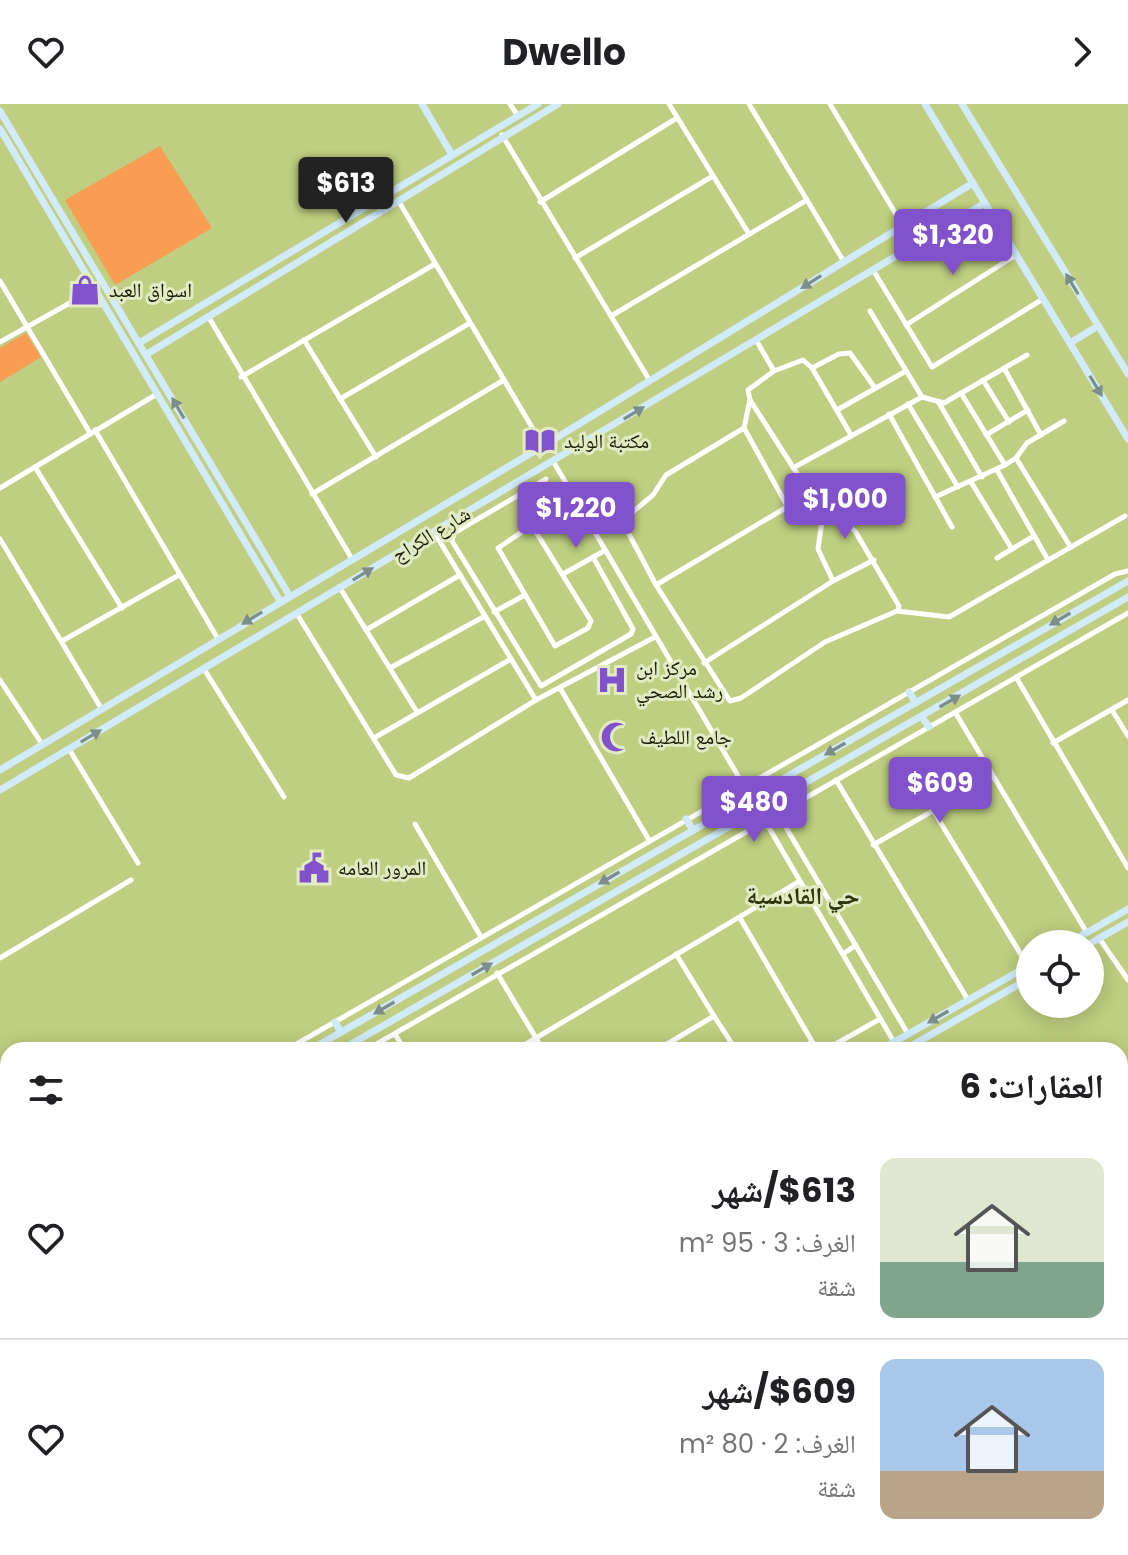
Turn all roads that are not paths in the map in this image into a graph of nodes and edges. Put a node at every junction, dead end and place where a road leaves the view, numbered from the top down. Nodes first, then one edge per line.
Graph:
1 (422, 104) edge
2 (510, 104) edge
3 (538, 104) edge
4 (558, 104) edge
5 (669, 104) edge
6 (749, 104) edge
7 (830, 104) edge
8 (925, 104) edge
9 (962, 104) edge
10 (0, 111) edge
11 (518, 116) junction
12 (677, 118) junction
13 (0, 129) edge
14 (502, 135) junction
15 (452, 155) junction
16 (713, 176) junction
17 (973, 183) junction
18 (398, 200) junction
19 (807, 200) junction
20 (540, 202) junction
21 (985, 203) junction
22 (361, 210) junction
23 (347, 219) junction
24 (366, 220) junction
25 (903, 226) junction
26 (352, 228) junction
27 (749, 234) junction
28 (1016, 255) junction
29 (85, 257) junction
30 (575, 258) junction
31 (77, 262) junction
32 (844, 262) junction
33 (435, 264) junction
34 (873, 270) junction
35 (0, 281) edge
36 (93, 290) junction
37 (1043, 299) junction
38 (870, 311) dead end
39 (207, 315) junction
40 (611, 316) junction
41 (175, 322) junction
42 (470, 323) junction
43 (906, 325) junction
44 (1098, 326) junction
45 (28, 327) junction
46 (180, 331) junction
47 (304, 340) junction
48 (756, 340) junction
49 (0, 342) edge
50 (139, 343) junction
51 (1070, 343) junction
52 (147, 354) junction
53 (1027, 355) dead end
54 (679, 363) junction
55 (812, 368) junction
56 (1004, 368) junction
57 (774, 371) junction
58 (906, 371) junction
59 (1128, 374) edge
60 (241, 377) junction
61 (504, 380) junction
62 (689, 380) junction
63 (983, 380) junction
64 (650, 381) junction
65 (875, 388) junction
66 (961, 393) junction
67 (157, 394) junction
68 (922, 397) junction
69 (340, 399) junction
70 (750, 400) junction
71 (939, 402) junction
72 (908, 404) junction
73 (837, 410) junction
74 (1028, 410) junction
75 (889, 414) junction
76 (1064, 421) dead end
77 (1009, 422) junction
78 (744, 428) junction
79 (92, 432) junction
80 (851, 435) junction
81 (986, 435) junction
82 (1041, 435) junction
83 (1128, 439) edge
84 (543, 446) junction
85 (376, 457) junction
86 (202, 458) junction
87 (1016, 458) junction
88 (553, 461) junction
89 (1005, 465) junction
90 (35, 467) junction
91 (793, 468) junction
92 (997, 470) junction
93 (982, 477) junction
94 (546, 479) dead end
95 (971, 482) junction
96 (958, 487) junction
97 (0, 488) edge
98 (312, 494) junction
99 (935, 497) junction
100 (816, 505) junction
101 (787, 507) junction
102 (823, 514) junction
103 (1125, 516) dead end
104 (952, 527) dead end
105 (434, 532) junction
106 (1034, 536) junction
107 (0, 539) edge
108 (1070, 546) junction
109 (1012, 549) junction
110 (604, 551) junction
111 (593, 557) junction
112 (997, 558) dead end
113 (352, 559) junction
114 (874, 560) junction
115 (1048, 560) junction
116 (1128, 571) edge
117 (179, 575) junction
118 (460, 575) junction
119 (563, 575) junction
120 (833, 581) junction
121 (1128, 581) edge
122 (656, 585) junction
123 (340, 588) junction
124 (289, 595) junction
125 (525, 595) junction
126 (1128, 597) edge
127 (280, 601) junction
128 (1082, 607) junction
129 (122, 608) junction
130 (897, 611) junction
131 (494, 612) junction
132 (1128, 613) edge
133 (297, 614) junction
134 (485, 616) junction
135 (1089, 620) junction
136 (366, 630) junction
137 (655, 637) junction
138 (218, 639) junction
139 (62, 641) junction
140 (511, 659) junction
141 (178, 663) junction
142 (704, 663) junction
143 (390, 668) junction
144 (204, 669) junction
145 (1016, 677) junction
146 (188, 678) junction
147 (0, 682) edge
148 (560, 688) junction
149 (909, 692) junction
150 (536, 700) junction
151 (1128, 700) edge
152 (916, 703) junction
153 (101, 708) junction
154 (1112, 710) junction
155 (417, 712) junction
156 (955, 712) junction
157 (922, 717) junction
158 (929, 727) junction
159 (1128, 736) edge
160 (374, 738) junction
161 (1053, 743) junction
162 (42, 744) junction
163 (69, 749) junction
164 (0, 770) edge
165 (796, 771) junction
166 (992, 777) junction
167 (836, 780) junction
168 (804, 785) junction
169 (744, 786) junction
170 (0, 790) edge
171 (284, 797) dead end
172 (934, 812) junction
173 (778, 814) junction
174 (686, 819) junction
175 (765, 821) junction
176 (415, 824) dead end
177 (693, 830) junction
178 (649, 840) junction
179 (873, 845) junction
180 (138, 863) dead end
181 (1128, 868) edge
182 (647, 875) junction
183 (131, 880) dead end
184 (800, 881) junction
185 (653, 885) junction
186 (1128, 909) edge
187 (740, 918) junction
188 (1128, 922) edge
189 (1085, 930) edge
190 (1092, 930) edge
191 (1104, 935) edge
192 (481, 937) junction
193 (856, 945) junction
194 (1016, 945) edge
195 (1104, 945) edge
196 (676, 954) junction
197 (843, 954) junction
198 (0, 958) edge
199 (451, 969) junction
200 (497, 973) junction
201 (1016, 973) edge
202 (1128, 980) edge
203 (459, 983) junction
204 (1016, 986) edge
205 (968, 1000) junction
206 (714, 1016) junction
207 (881, 1019) junction
208 (335, 1022) junction
209 (341, 1032) junction
210 (395, 1034) junction
211 (908, 1034) junction
212 (536, 1038) junction
213 (300, 1042) edge
214 (324, 1042) edge
215 (357, 1042) edge
216 (380, 1042) edge
217 (400, 1042) edge
218 (529, 1042) edge
219 (538, 1042) edge
220 (670, 1042) edge
221 (731, 1042) edge
222 (812, 1042) edge
223 (839, 1042) edge
224 (894, 1042) joint
225 (923, 1042) edge

1 - 15 street
2 - 11 street
3 - 11 street
4 - 14 street
5 - 12 street
6 - 19 street
7 - 25 street
8 - 17 street
44 -> 9 street
10 - 29 street
11 - 15 street
12 - 16 street
12 - 20 street
13 - 31 street
14 - 18 street
14 - 20 street
15 - 22 street
16 - 27 street
16 - 30 street
17 - 21 street
17 - 25 street
18 - 24 street
18 - 33 street
19 - 27 street
19 - 32 street
20 - 30 street
21 - 28 street
21 - 34 street, شارع الكراج
22 - 23 street
22 - 24 street
23 - 26 street
23 - 41 street
24 - 26 street
25 - 32 street
26 - 39 street
27 - 40 street
28 - 37 street
28 - 43 street
29 - 31 street
29 - 50 street
30 - 40 street
31 - 36 street
32 -> 54 street
33 - 42 street
33 - 47 street
34 - 43 street
34 - 48 street, شارع الكراج
35 - 45 street
36 - 45 street
36 - 67 street
37 - 43 street
37 - 51 street
38 - 58 street
39 - 46 street
39 - 60 street
40 - 64 street
41 - 46 street
41 - 50 street
42 - 61 street
42 - 69 street
44 - 51 street
44 - 59 street
45 - 49 street
45 - 79 street
46 - 52 street
47 - 60 street
47 - 69 street
48 - 57 street
48 - 62 street, شارع الكراج
50 - 52 street
51 -> 83 street
86 -> 52 street
53 - 56 street
54 - 62 street
54 - 64 street
55 - 57 street
55 - 65 street
55 - 73 street
56 - 63 street
56 - 74 street
57 - 70 street
58 - 65 street
58 - 68 street
60 - 98 street
61 - 84 street
61 - 85 street
88 -> 62 street, شارع الكراج
63 - 66 street
63 - 77 street
64 - 84 street
65 - 73 street
66 - 71 street
66 - 81 street
67 - 79 street
67 - 86 street
68 - 71 street
68 - 72 street
69 - 85 street
70 - 78 street
70 - 91 street
71 - 93 street
72 - 75 street
72 - 96 street
73 - 80 street
74 - 77 street
74 - 82 street
75 - 80 street
75 - 99 street
76 - 82 street
77 - 81 street
78 - 101 street
78 - 122 street
79 - 90 street
79 - 117 street
80 - 91 street
81 - 89 street
82 - 87 street
84 - 113 street
85 - 98 street
86 - 124 street
86 - 127 street
87 - 89 street
87 - 108 street
88 - 105 street, شارع الكراج
88 - 110 street
89 - 92 street
90 - 97 street
90 - 129 street
91 - 100 street
92 - 93 street
92 - 106 street
93 - 95 street
94 - 131 street
95 - 96 street
95 - 109 street
96 - 99 street
98 - 113 street
99 - 104 street
100 - 101 street
100 - 102 street
101 - 122 street
102 - 114 street
102 - 120 street
103 - 108 street
105 - 118 street
123 -> 105 street, شارع الكراج
106 - 109 street
106 - 115 street
107 - 139 street
108 - 115 street
109 - 112 street
110 - 111 street
110 - 137 street
111 - 119 street
111 - 131 street
113 - 124 street
114 - 120 street
114 - 130 street
115 - 130 street
116 - 149 street
117 - 129 street
117 - 138 street
118 - 134 street
118 - 136 street
119 - 125 street
119 - 125 street
120 - 142 street
121 - 128 street
122 - 142 street
123 - 133 street, شارع الكراج
123 - 136 street
124 - 127 street
125 - 131 street
126 - 135 street
127 -> 138 street
128 - 135 street
128 -> 152 street
129 - 139 street
130 - 142 street
132 - 145 street
133 - 144 street, شارع الكراج
133 - 160 street
134 - 140 street
134 - 143 street
157 -> 135 street
136 - 143 street
137 - 148 street
137 - 169 street
138 - 141 street
139 - 153 street
140 - 150 street
140 - 155 street
141 - 146 street
141 - 153 street
143 - 155 street
144 - 146 street, شارع الكراج
144 - 171 street
145 - 156 street
145 - 161 street
163 -> 146 street, شارع الكراج
147 - 162 street
148 - 150 street
148 - 178 street
149 - 152 street
149 - 169 street
150 - 160 street
151 - 154 street
152 -> 165 street
153 - 162 street
154 - 159 street
154 - 161 street
155 - 160 street
156 - 158 street
156 - 166 street
157 - 158 street
157 - 168 street
158 - 167 street
161 - 181 street
162 - 164 street
163 - 170 street, شارع الكراج
163 - 180 street
165 - 168 street
165 - 177 street
166 - 172 street
166 - 189 street
167 - 173 street
167 - 179 street
168 - 182 street
169 - 174 street
172 - 179 street
172 - 194 street
173 - 175 street
173 - 193 street
174 - 177 street
174 - 178 street
175 - 184 street
175 - 185 street
176 - 192 street
177 -> 199 street
178 - 192 street
179 - 205 street
182 - 185 street
203 -> 182 street
183 - 198 street
184 - 187 street
184 - 197 street
185 - 200 street
186 - 190 street
187 - 196 street
187 - 222 street
188 - 191 street
192 - 208 street
193 - 197 street
193 - 211 street
195 - 202 street
196 - 206 street
196 - 212 street
197 - 207 street
199 - 203 street
199 -> 209 street
200 - 210 street
200 - 212 street
201 - 205 street
203 - 215 street
204 - 225 street
205 -> 211 street
206 - 220 street
206 - 221 street
207 - 223 street
207 - 224 street
208 - 209 street
208 - 213 street
209 - 214 street
210 - 216 street
210 - 217 street
211 - 224 street
212 - 218 street
212 - 219 street

